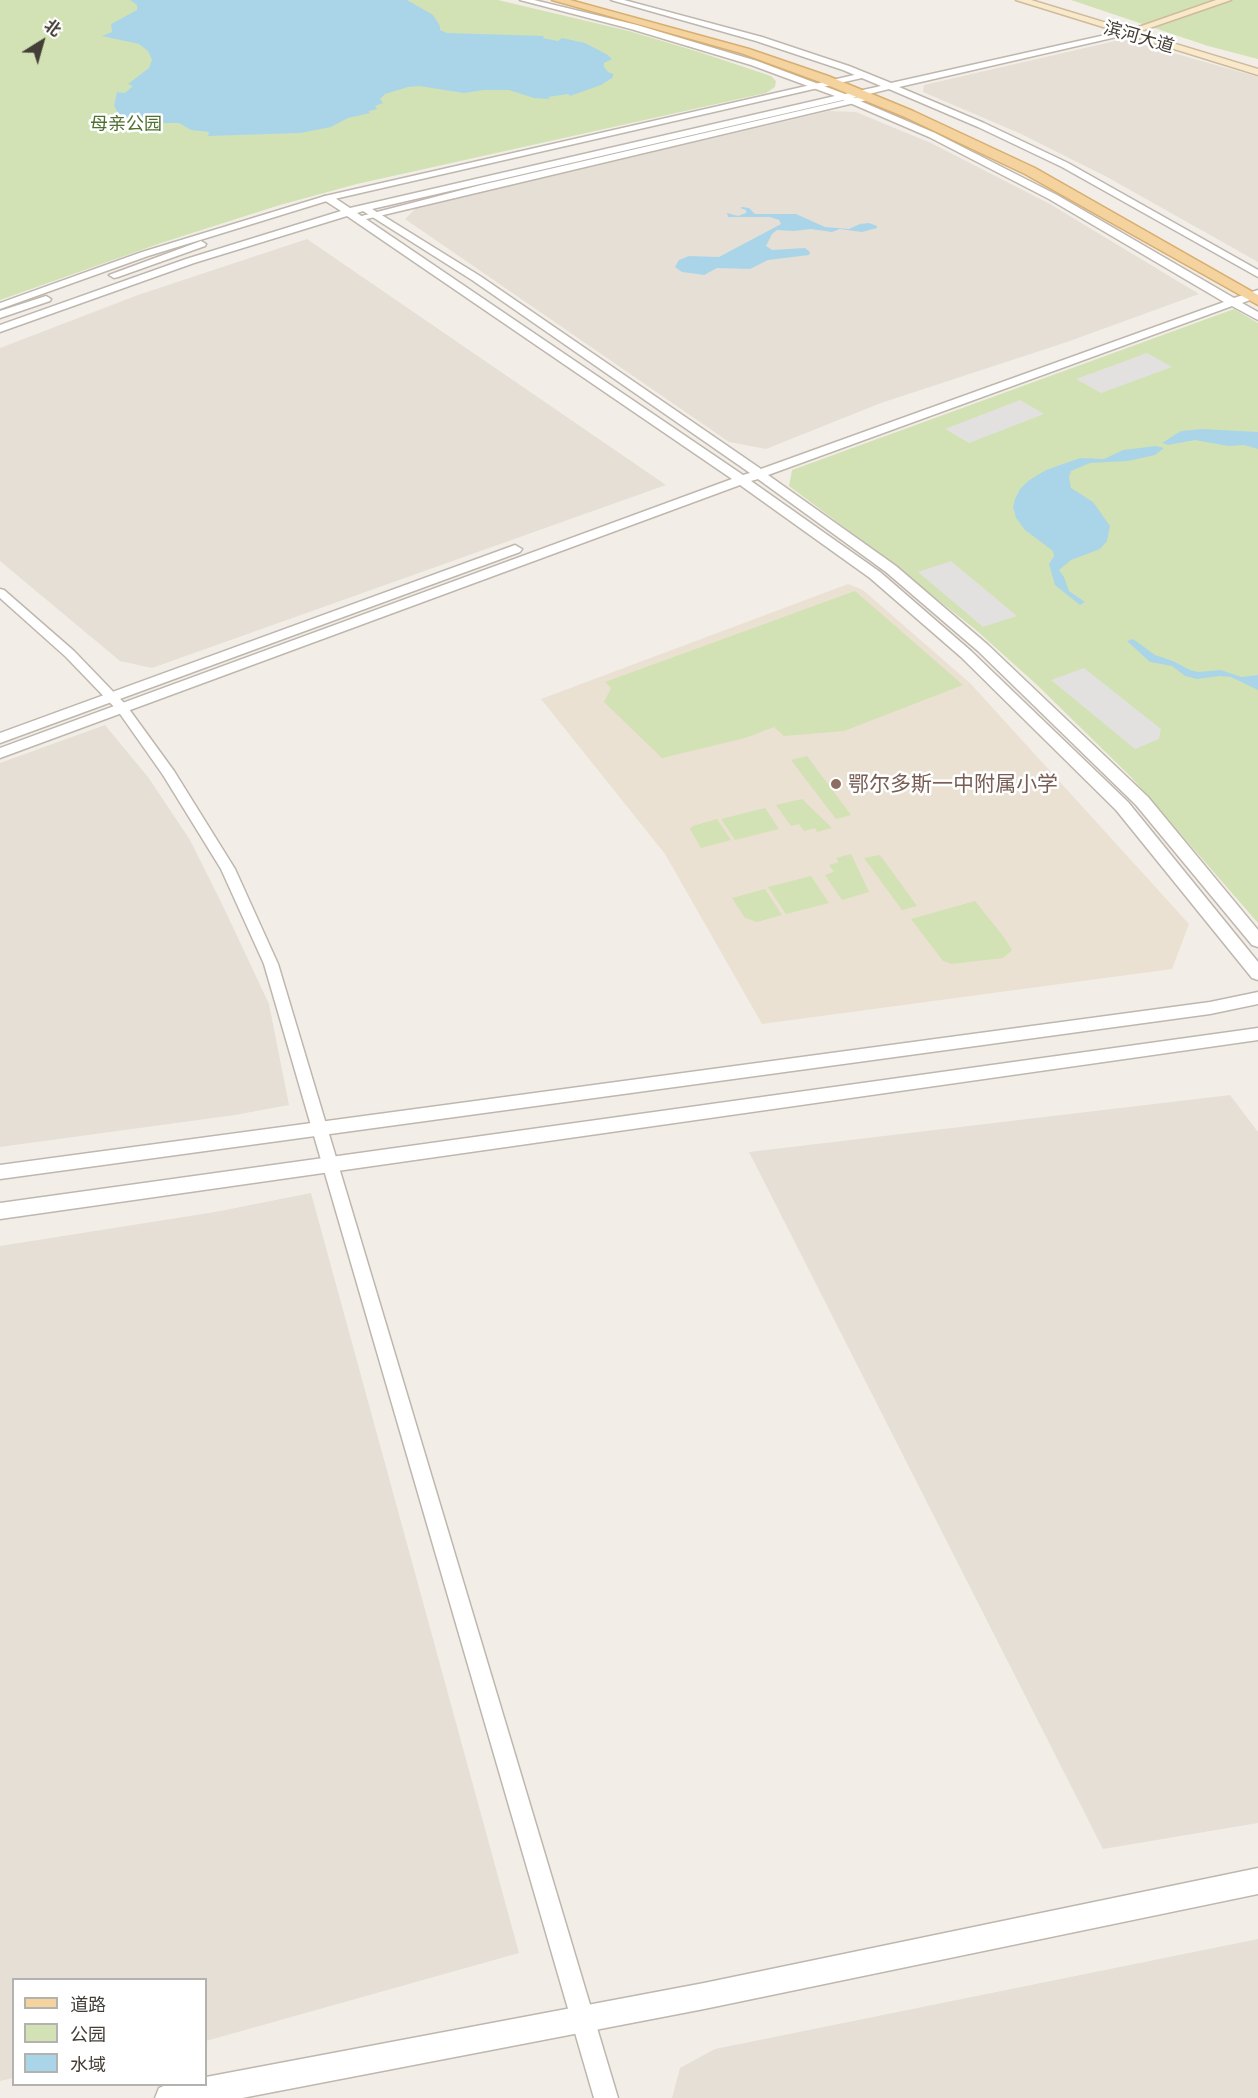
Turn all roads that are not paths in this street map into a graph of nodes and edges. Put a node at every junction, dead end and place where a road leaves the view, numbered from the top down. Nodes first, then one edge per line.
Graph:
1 (524, 0) edge
2 (557, 0) edge
3 (581, 0) edge
4 (615, 0) edge
5 (1021, 0) edge
6 (1051, 0) edge
7 (1226, 0) edge
8 (1120, 20) junction
9 (1101, 26) junction
10 (1138, 29) junction
11 (1123, 32) junction
12 (1258, 65) edge
13 (1258, 72) edge
14 (816, 86) junction
15 (856, 87) junction
16 (350, 206) junction
17 (1256, 287) edge
18 (1230, 296) junction
19 (0, 306) edge
20 (0, 315) edge
21 (1258, 317) edge
22 (0, 329) edge
23 (753, 470) junction
24 (730, 472) junction
25 (741, 481) junction
26 (0, 592) edge
27 (117, 702) junction
28 (0, 738) edge
29 (0, 753) edge
30 (1258, 941) edge
31 (1258, 974) edge
32 (1258, 998) edge
33 (1258, 1034) edge
34 (320, 1128) junction
35 (331, 1166) junction
36 (0, 1172) edge
37 (0, 1211) edge
38 (1258, 1881) edge
39 (583, 2019) junction
40 (169, 2098) edge
41 (606, 2098) edge

1 - 14 street
2 - 15 main road
3 - 15 main road
4 - 15 street
5 - 9 main road, 滨河大道
6 - 8 main road, 滨河大道
7 - 10 main road
8 - 9 street
8 - 10 main road, 滨河大道
9 - 11 main road, 滨河大道
9 - 15 street
10 - 11 street
10 - 12 main road, 滨河大道
11 - 13 main road, 滨河大道
11 - 15 street
14 - 15 street
14 - 16 street
15 - 16 street
15 - 16 street
15 - 17 main road
15 - 18 main road
16 - 19 street
16 - 20 street
16 - 22 street
16 - 23 street
16 - 24 street
17 - 18 main road
18 - 21 street
18 - 23 street
23 - 24 street
23 - 25 street
23 - 30 street
24 - 25 street
24 - 27 street
25 - 27 street
25 - 31 street
26 - 27 street
27 - 28 street
27 - 29 street
27 - 34 street
32 - 34 street
33 - 35 street
34 - 35 street
34 - 36 street
35 - 37 street
35 - 39 street
38 - 39 street
39 - 40 street
39 - 41 street

